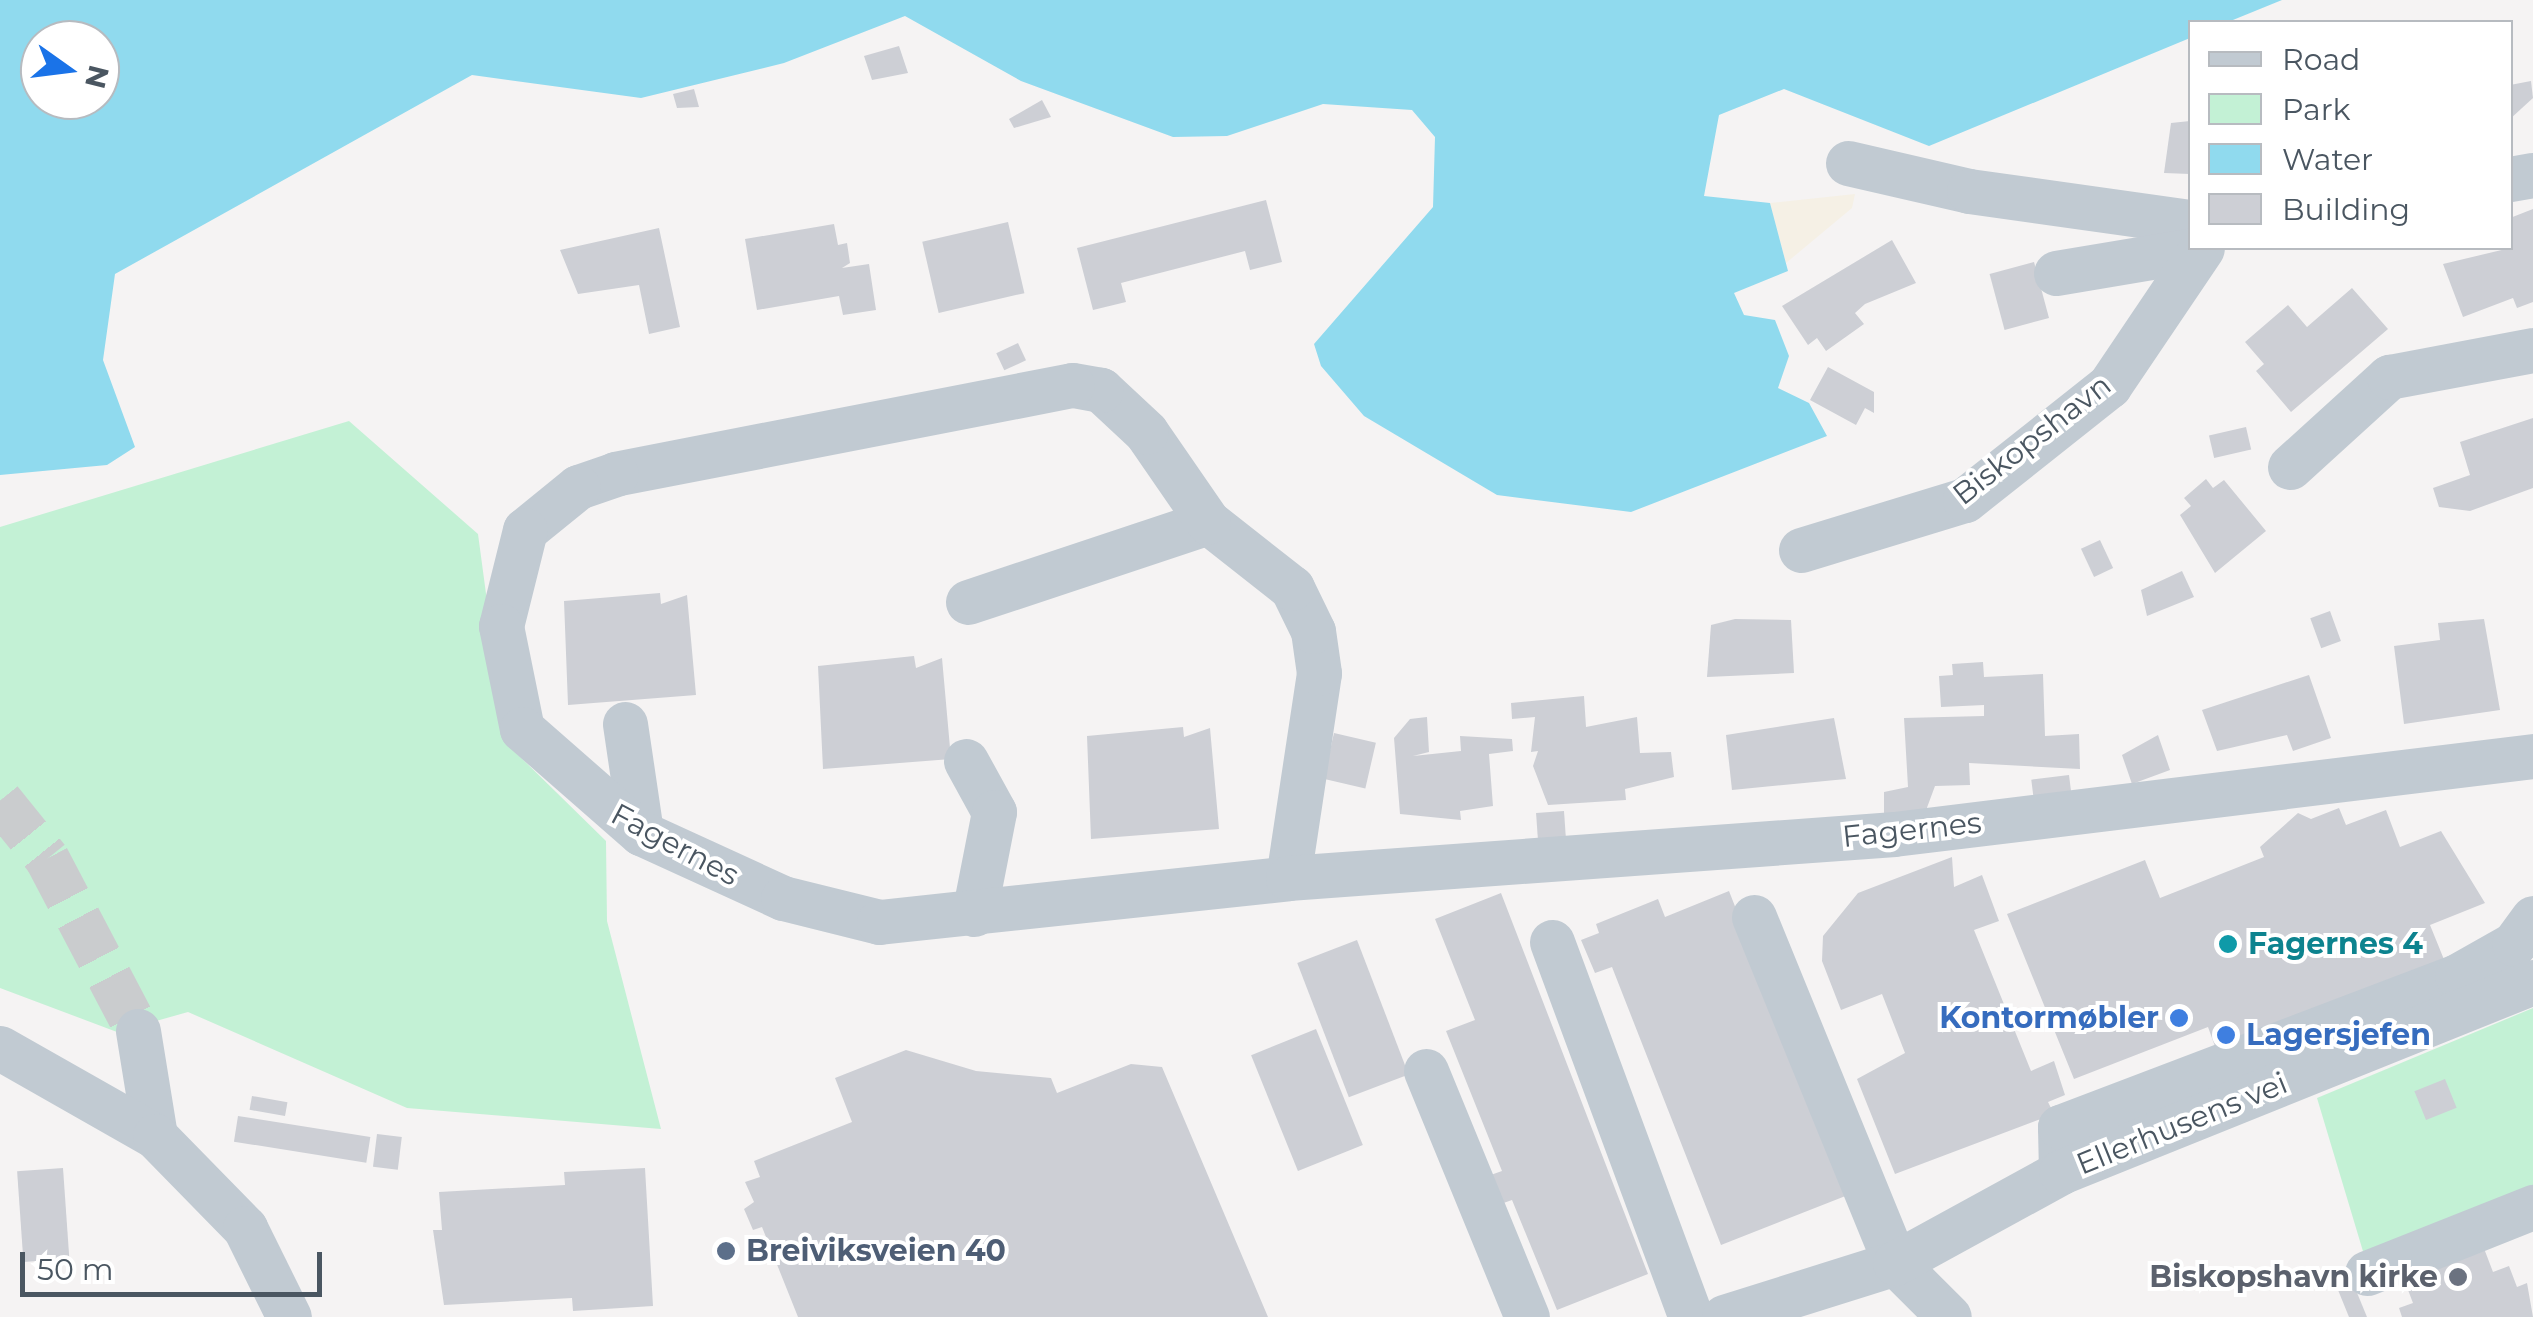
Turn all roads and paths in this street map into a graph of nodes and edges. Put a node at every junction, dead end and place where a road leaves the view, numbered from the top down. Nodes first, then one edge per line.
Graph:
1 (1848, 163) dead end
2 (2188, 238) edge
3 (2188, 242) edge
4 (2192, 250) edge
5 (2056, 273) dead end
6 (2533, 350) edge
7 (2290, 467) dead end
8 (1208, 522) junction
9 (1801, 550) dead end
10 (968, 602) dead end
11 (625, 724) dead end
12 (2533, 756) edge
13 (966, 761) dead end
14 (641, 833) junction
15 (1288, 878) junction
16 (974, 914) junction
17 (1754, 917) dead end
18 (2533, 918) edge
19 (1552, 942) dead end
20 (2533, 982) edge
21 (138, 1031) tunnel mouth
22 (0, 1048) edge
23 (1426, 1071) dead end
24 (156, 1136) junction
25 (2061, 1172) junction
26 (2533, 1207) edge
27 (1895, 1263) junction
28 (2367, 1274) dead end
29 (289, 1317) edge
30 (1526, 1317) edge
31 (1691, 1317) edge
32 (1724, 1317) edge
33 (1949, 1317) edge

1 - 2 street
3 - 5 street
4 - 9 street, Biskopshavn
6 - 7 street
8 - 10 street
8 - 14 street, Fagernes
8 - 15 street, Fagernes
11 - 14 street
12 - 15 street, Fagernes
13 - 16 street
14 - 16 street, Fagernes
15 - 16 street, Fagernes
17 - 27 street
18 - 25 street
19 - 31 street
20 - 25 street, Ellerhusens vei
21 - 24 street
22 - 24 street
23 - 30 street
24 - 29 street
25 - 27 street, Ellerhusens vei
26 - 28 street
27 - 32 street, Ellerhusens vei
27 - 33 street

